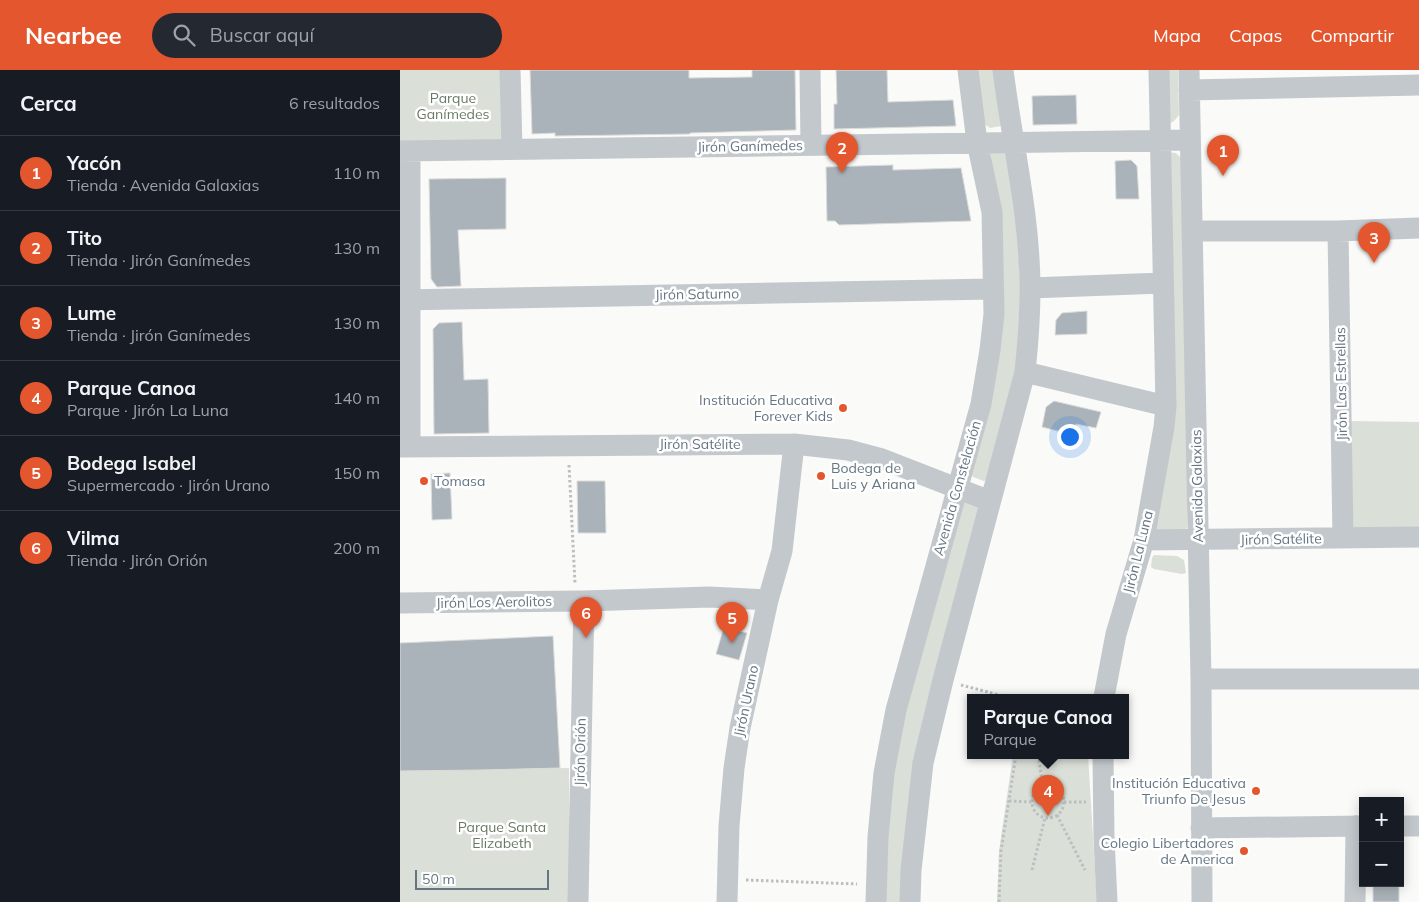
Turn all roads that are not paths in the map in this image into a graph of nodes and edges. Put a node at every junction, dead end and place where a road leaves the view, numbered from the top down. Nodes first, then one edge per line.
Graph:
1 (510, 70) edge
2 (810, 70) edge
3 (968, 70) edge
4 (1003, 70) edge
5 (1159, 70) edge
6 (1338, 78) edge
7 (1189, 80) edge
8 (1419, 85) edge
9 (1160, 139) junction
10 (1190, 140) junction
11 (977, 142) junction
12 (1013, 142) junction
13 (812, 145) junction
14 (512, 150) junction
15 (405, 151) edge
16 (1419, 228) edge
17 (1192, 231) junction
18 (1338, 231) junction
19 (1162, 283) junction
20 (1030, 288) junction
21 (993, 289) junction
22 (404, 300) edge
23 (1025, 372) junction
24 (1166, 406) junction
25 (794, 444) junction
26 (405, 446) edge
27 (958, 487) junction
28 (990, 501) junction
29 (1419, 537) edge
30 (1343, 538) junction
31 (1144, 540) junction
32 (1198, 540) junction
33 (768, 600) junction
34 (584, 601) junction
35 (400, 604) edge
36 (1201, 679) junction
37 (1419, 680) edge
38 (1105, 694) edge
39 (1103, 759) edge
40 (1359, 826) edge
41 (1404, 826) edge
42 (1419, 826) edge
43 (1201, 828) junction
44 (877, 893) edge
45 (578, 902) edge
46 (727, 902) edge
47 (910, 902) edge
48 (1107, 902) edge
49 (1202, 902) edge
50 (1355, 902) edge

1 - 14 street
2 - 13 street
3 - 11 street, Avenida Constelación
4 - 12 street
5 - 9 street
6 - 7 street
6 - 8 street
7 - 10 street, Avenida Galaxias
9 - 10 street, Jirón Ganímedes
9 - 12 street, Jirón Ganímedes
9 - 19 street
10 - 17 street, Avenida Galaxias
11 - 12 street, Jirón Ganímedes
11 - 13 street, Jirón Ganímedes
11 - 21 street, Avenida Constelación
12 - 20 street
13 - 14 street, Jirón Ganímedes
14 - 15 street, Jirón Ganímedes
15 - 22 street
16 - 18 street
17 - 18 street
17 - 32 street, Avenida Galaxias
18 - 30 street, Jirón Las Estrellas
19 - 20 street
19 - 24 street
20 - 23 street
21 - 22 street, Jirón Saturno
21 - 27 street, Avenida Constelación
22 - 26 street
23 - 24 street
23 - 28 street
24 - 31 street, Jirón La Luna
25 - 26 street, Jirón Satélite
25 - 27 street, Jirón Satélite
25 - 33 street, Jirón Urano
27 - 28 street, Jirón Satélite
27 - 44 street, Avenida Constelación
28 - 47 street
29 - 30 street, Jirón Satélite
30 - 32 street, Jirón Satélite
31 - 32 street, Jirón Satélite
31 - 38 street, Jirón La Luna
32 - 36 street, Avenida Galaxias
33 - 34 street, Jirón Los Aerolitos
33 - 46 street, Jirón Urano
34 - 35 street, Jirón Los Aerolitos
34 - 45 street, Jirón Orión
36 - 37 street
36 - 43 street, Avenida Galaxias
39 - 48 street
40 - 43 street
40 - 50 street
41 - 42 street
43 - 49 street, Avenida Galaxias

